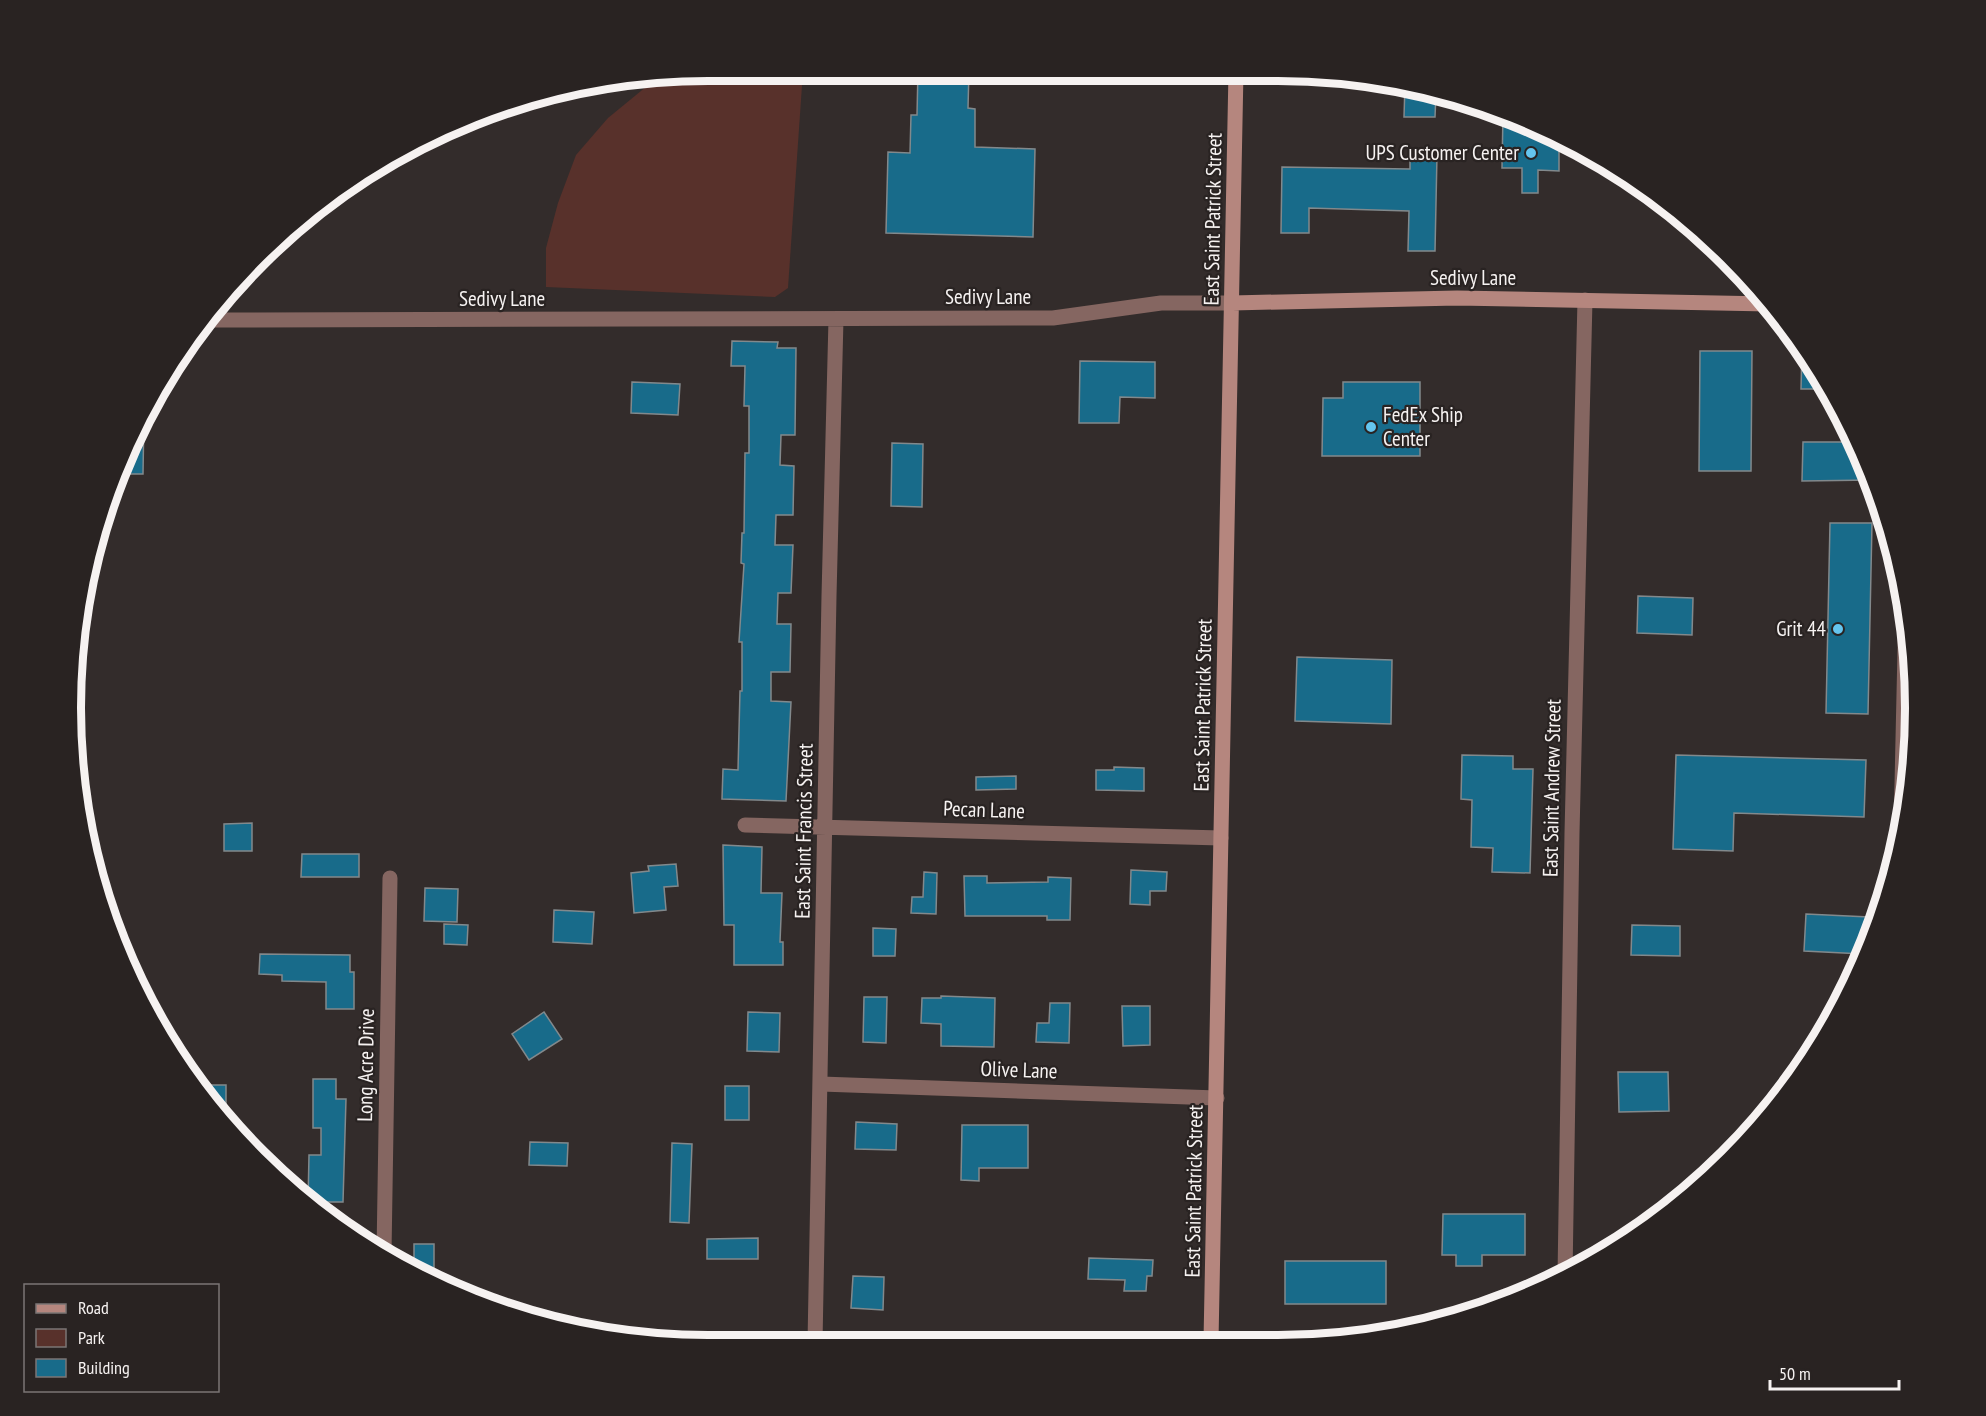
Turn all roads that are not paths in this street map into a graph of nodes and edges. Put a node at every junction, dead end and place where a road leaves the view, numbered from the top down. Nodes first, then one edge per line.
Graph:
1 (1236, 81) edge
2 (1585, 300) junction
3 (1232, 303) junction
4 (1756, 304) edge
5 (836, 319) junction
6 (216, 320) edge
7 (1904, 681) edge
8 (1902, 765) edge
9 (745, 825) dead end
10 (825, 827) junction
11 (1221, 838) junction
12 (390, 878) dead end
13 (821, 1084) junction
14 (1217, 1098) junction
15 (384, 1245) edge
16 (1565, 1265) edge
17 (815, 1335) edge
18 (1211, 1335) edge

1 - 3 main road, East Saint Patrick Street
2 - 3 main road, Sedivy Lane
2 - 4 main road, Sedivy Lane
2 - 16 street, East Saint Andrew Street
3 - 5 street, Sedivy Lane
3 - 11 main road, East Saint Patrick Street
5 - 6 street, Sedivy Lane
5 - 10 street, East Saint Francis Street
7 - 8 street
9 - 10 street, Pecan Lane
10 - 11 street, Pecan Lane
10 - 13 street, East Saint Francis Street
11 - 14 main road, East Saint Patrick Street
12 - 15 street, Long Acre Drive
13 - 14 street, Olive Lane
13 - 17 street, East Saint Francis Street
14 - 18 main road, East Saint Patrick Street

